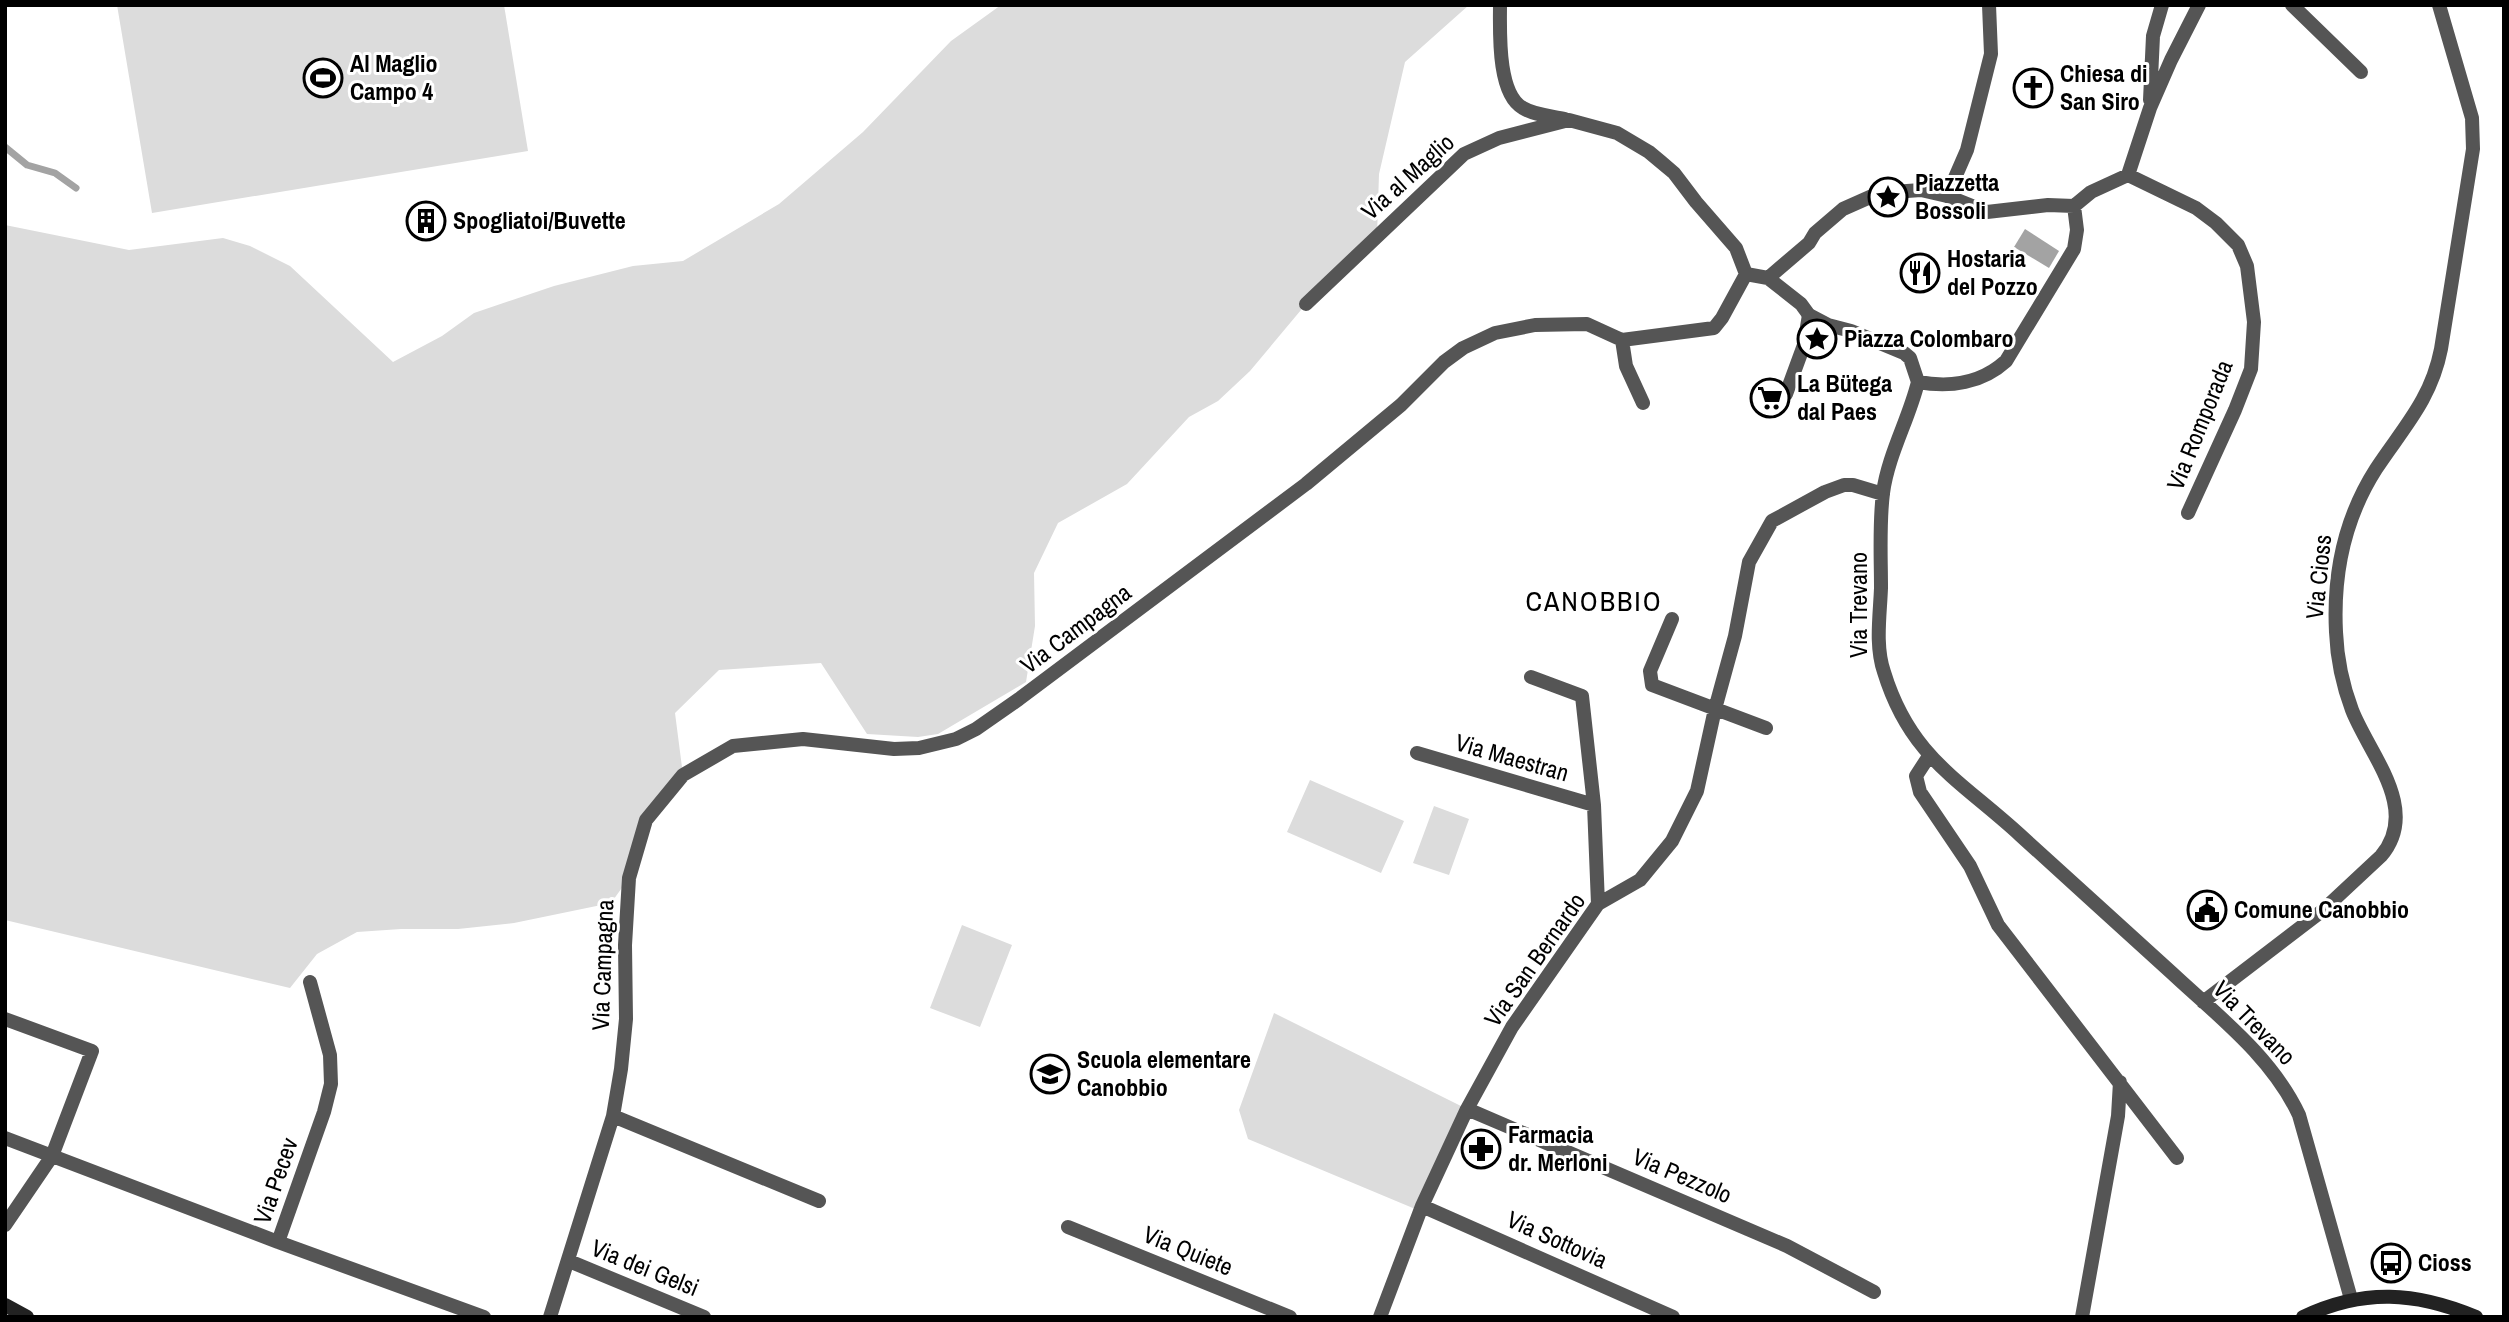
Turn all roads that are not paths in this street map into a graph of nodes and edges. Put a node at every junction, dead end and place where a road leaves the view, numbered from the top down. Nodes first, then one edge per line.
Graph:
1 (1500, 5) edge
2 (1989, 5) edge
3 (2162, 5) edge
4 (2199, 5) edge
5 (2292, 5) edge
6 (2439, 5) edge
7 (2361, 72) dead end
8 (2150, 108) junction
9 (1569, 120) junction
10 (2128, 175) junction
11 (1947, 196) junction
12 (2074, 206) junction
13 (1746, 274) junction
14 (1768, 278) junction
15 (1307, 304) dead end
16 (1809, 315) junction
17 (1622, 340) junction
18 (1918, 382) junction
19 (1787, 394) dead end
20 (1643, 403) dead end
21 (1884, 489) junction
22 (2188, 513) dead end
23 (1672, 619) dead end
24 (1531, 677) dead end
25 (1715, 709) junction
26 (1766, 728) dead end
27 (1417, 753) dead end
28 (1929, 756) junction
29 (1594, 805) junction
30 (1598, 904) junction
31 (310, 982) dead end
32 (2203, 1002) junction
33 (5, 1018) edge
34 (2120, 1082) junction
35 (1467, 1109) junction
36 (614, 1115) junction
37 (5, 1138) edge
38 (52, 1156) junction
39 (2177, 1158) dead end
40 (819, 1201) dead end
41 (1422, 1206) junction
42 (5, 1225) edge
43 (1068, 1227) dead end
44 (278, 1242) junction
45 (569, 1262) junction
46 (1874, 1292) dead end
47 (2351, 1299) junction
48 (5, 1305) edge
49 (27, 1317) edge
50 (484, 1317) edge
51 (550, 1317) edge
52 (704, 1317) edge
53 (1290, 1317) edge
54 (1380, 1317) edge
55 (1673, 1317) edge
56 (2082, 1317) edge
57 (2303, 1317) edge
58 (2476, 1317) edge

1 - 9 street
2 - 11 street
3 - 8 street
4 - 8 street
5 - 7 street
6 - 32 street, Via Cioss
8 - 10 street
9 - 13 street, Via al Maglio
9 - 15 street, Via al Maglio
10 - 12 street
10 - 22 street, Via Romporada
11 - 12 street
11 - 14 street
12 - 18 street
13 - 14 street
13 - 17 street
14 - 16 street
16 - 18 street
16 - 19 street
17 - 20 street
17 - 36 street, Via Campagna
18 - 21 street, Via Trevano
21 - 25 street, Via San Bernardo
21 - 28 street, Via Trevano
23 - 25 street
24 - 29 street, Via Maestran
25 - 26 street
25 - 30 street, Via San Bernardo
27 - 29 street, Via Maestran
28 - 32 street, Via Trevano
28 - 34 street
29 - 30 street, Via Maestran
30 - 35 street, Via San Bernardo
31 - 44 street, Via Pecev
32 - 47 street, Via Trevano
33 - 38 street
34 - 39 street
34 - 56 street
35 - 41 street, Via San Bernardo
35 - 46 street, Via Pezzolo
36 - 40 street
36 - 45 street, Via Campagna
37 - 38 street, Via Pecev
38 - 42 street
38 - 44 street, Via Pecev
41 - 54 street, Via San Bernardo
41 - 55 street, Via Sottovia
43 - 53 street, Via Quiete
44 - 50 street
45 - 51 street, Via Campagna
45 - 52 street, Via dei Gelsi
47 - 57 main road
47 - 58 main road
48 - 49 main road

